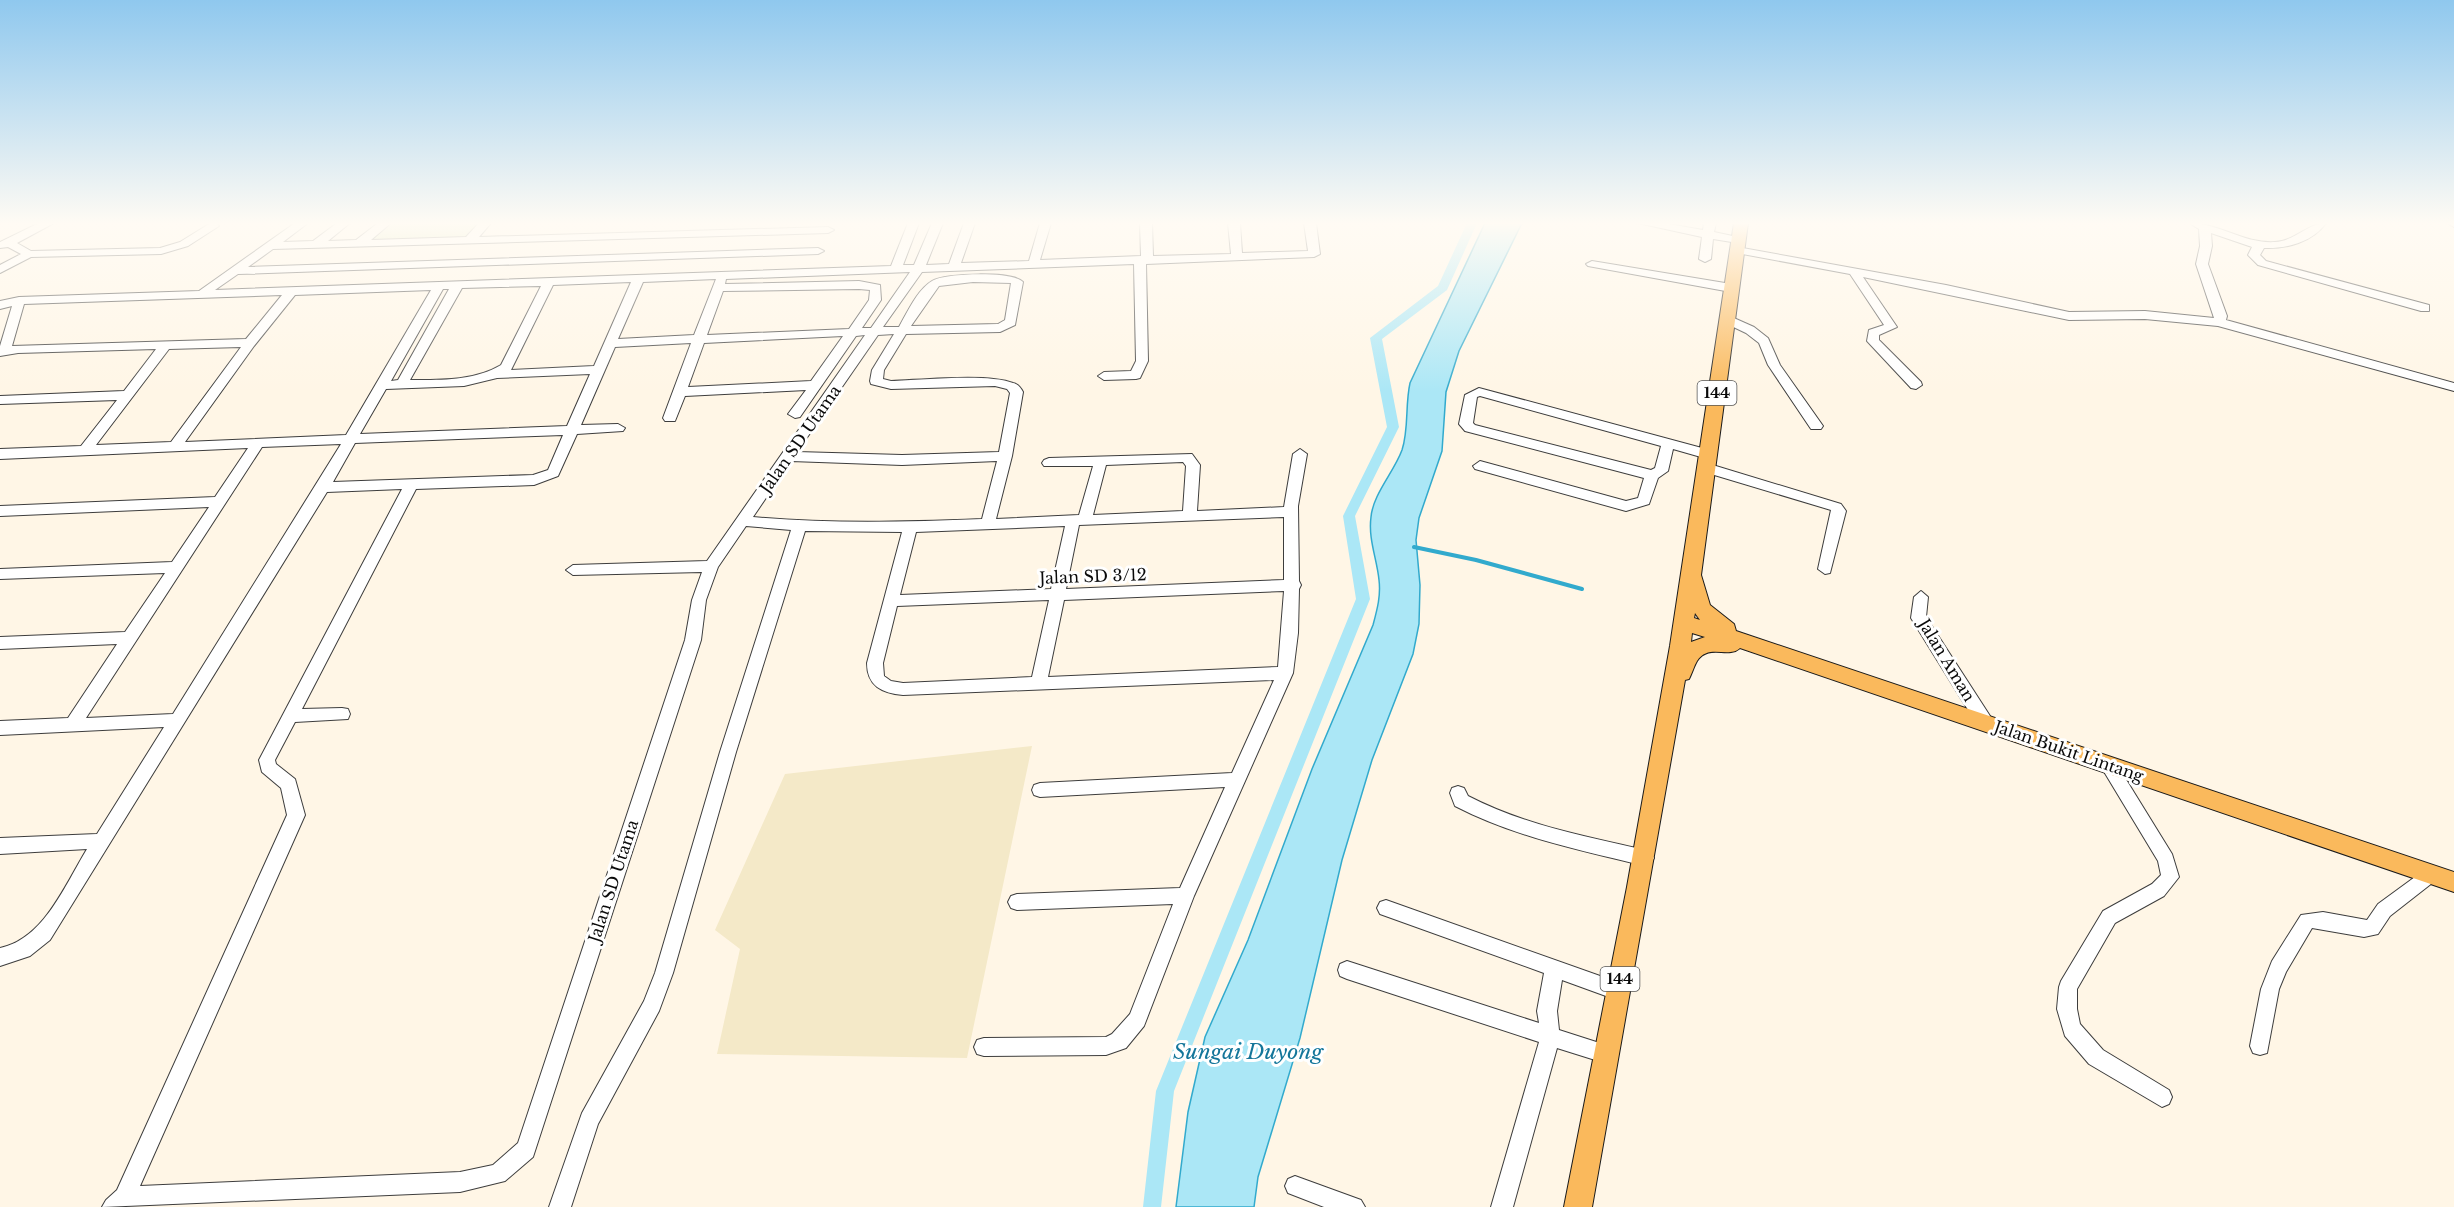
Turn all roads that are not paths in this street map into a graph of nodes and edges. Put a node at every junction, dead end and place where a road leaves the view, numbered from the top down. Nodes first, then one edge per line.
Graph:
1 (223, 279) edge
2 (424, 279) edge
3 (745, 279) edge
4 (911, 279) edge
5 (996, 279) edge
6 (1005, 279) edge
7 (1143, 279) edge
8 (1681, 279) edge
9 (1732, 279) edge
10 (1859, 279) edge
11 (1893, 279) edge
12 (2207, 279) edge
13 (2321, 279) edge
14 (638, 280) junction
15 (721, 282) junction
16 (548, 284) junction
17 (457, 286) junction
18 (438, 287) junction
19 (415, 288) junction
20 (1731, 288) junction
21 (291, 292) junction
22 (201, 295) junction
23 (19, 301) junction
24 (0, 305) edge
25 (2425, 308) dead end
26 (1727, 319) junction
27 (2220, 319) junction
28 (904, 330) junction
29 (876, 331) junction
30 (853, 332) junction
31 (700, 338) junction
32 (250, 343) junction
33 (611, 343) junction
34 (165, 345) junction
35 (3, 351) edge
36 (598, 369) junction
37 (498, 374) junction
38 (1104, 376) dead end
39 (402, 384) junction
40 (382, 385) junction
41 (1916, 385) dead end
42 (816, 386) junction
43 (2454, 387) edge
44 (679, 392) junction
45 (127, 395) junction
46 (0, 400) edge
47 (795, 414) dead end
48 (670, 418) dead end
49 (1816, 426) dead end
50 (618, 428) dead end
51 (572, 429) junction
52 (352, 438) junction
53 (260, 442) junction
54 (1668, 444) junction
55 (175, 446) junction
56 (85, 450) junction
57 (0, 454) edge
58 (1300, 454) dead end
59 (788, 456) junction
60 (1005, 456) junction
61 (1101, 460) junction
62 (1707, 461) junction
63 (1049, 463) dead end
64 (1480, 466) dead end
65 (1652, 475) junction
66 (412, 484) junction
67 (323, 487) junction
68 (219, 502) junction
69 (0, 511) edge
70 (1291, 512) junction
71 (1190, 515) junction
72 (1079, 520) junction
73 (742, 521) junction
74 (988, 524) junction
75 (799, 526) junction
76 (910, 527) junction
77 (1694, 564) junction
78 (711, 566) junction
79 (177, 567) junction
80 (1826, 569) dead end
81 (573, 570) dead end
82 (0, 574) edge
83 (1294, 585) junction
84 (1057, 595) junction
85 (1921, 597) dead end
86 (893, 601) junction
87 (1683, 622) junction
88 (130, 638) junction
89 (0, 643) edge
90 (1813, 664) junction
91 (1285, 673) junction
92 (1039, 682) junction
93 (342, 714) dead end
94 (291, 716) junction
95 (177, 720) junction
96 (1984, 722) junction
97 (73, 724) junction
98 (1666, 724) junction
99 (0, 728) edge
100 (2108, 765) junction
101 (1234, 780) junction
102 (1040, 790) dead end
103 (1458, 793) dead end
104 (102, 841) junction
105 (0, 846) edge
106 (1645, 858) junction
107 (2430, 874) junction
108 (2454, 882) edge
109 (1185, 896) junction
110 (1017, 902) dead end
111 (1386, 908) dead end
112 (0, 957) edge
113 (1554, 969) junction
114 (1347, 970) dead end
115 (1617, 991) junction
116 (1550, 1037) junction
117 (2260, 1046) dead end
118 (984, 1047) dead end
119 (1608, 1055) junction
120 (2162, 1097) dead end
121 (1295, 1186) dead end
122 (118, 1202) edge
123 (560, 1207) edge
124 (1354, 1207) edge
125 (1502, 1207) edge
126 (1578, 1207) edge

1 - 22 street
2 - 19 street
3 - 15 street
4 - 29 street, Jalan SD Utama
5 - 28 street
6 - 28 street
7 - 38 street
8 - 20 street
9 - 20 main road, 144
10 - 41 street
11 - 27 street
12 - 27 street
13 - 25 street
14 - 15 street
14 - 16 street
14 - 33 street
15 - 30 street
15 - 31 street
16 - 17 street
16 - 37 street
17 - 18 street
17 - 39 street
18 - 19 street
18 - 40 street
19 - 21 street
20 - 26 main road, 144
21 - 22 street
21 - 32 street
22 - 23 street
23 - 24 street
23 - 35 street
26 - 49 street
26 - 62 main road, 144
27 - 43 street
28 - 29 street
28 - 60 street
29 - 30 street
29 - 59 street, Jalan SD Utama
30 - 31 street
30 - 42 street
31 - 33 street
31 - 44 street
32 - 34 street
32 - 55 street
33 - 36 street
34 - 35 street
34 - 45 street
36 - 37 street
36 - 51 street
37 - 39 street
39 - 40 street
40 - 52 street
42 - 44 street
42 - 47 street
44 - 48 street
45 - 46 street
45 - 56 street
50 - 51 street
51 - 52 street
51 - 66 street
52 - 53 street
52 - 67 street
53 - 55 street
53 - 68 street
54 - 62 street
54 - 65 street
54 - 65 street
55 - 56 street
56 - 57 street
58 - 70 street
59 - 60 street
59 - 73 street, Jalan SD Utama
60 - 74 street
61 - 63 street
61 - 71 street
61 - 72 street
62 - 77 main road, 144
62 - 80 street
64 - 65 street
66 - 67 street
66 - 94 street
67 - 95 street
68 - 69 street
68 - 79 street
70 - 71 street
70 - 83 street
71 - 72 street
72 - 74 street
72 - 84 street
73 - 75 street
73 - 78 street, Jalan SD Utama
74 - 76 street
75 - 76 street
75 - 123 street
76 - 86 street
77 - 87 main road, 144
77 - 90 main road
78 - 81 street
78 - 122 street, Jalan SD Utama
79 - 82 street
79 - 88 street
83 - 84 street, Jalan SD 3/12
83 - 91 street
84 - 86 street, Jalan SD 3/12
84 - 92 street
85 - 96 street, Jalan Aman
86 - 92 street
87 - 90 main road, Jalan Bukit Lintang
87 - 98 main road, 144
88 - 89 street
88 - 97 street
90 - 96 main road, Jalan Bukit Lintang
90 - 98 main road
91 - 92 street
91 - 101 street
93 - 94 street
94 - 122 street
95 - 97 street
95 - 104 street
96 - 100 main road, Jalan Bukit Lintang
97 - 99 street
98 - 106 main road, 144
100 - 107 main road, Jalan Bukit Lintang
100 - 120 street
101 - 102 street
101 - 109 street
103 - 106 street
104 - 105 street
104 - 112 street
106 - 115 main road, 144
107 - 108 main road, Jalan Bukit Lintang
107 - 117 street
109 - 110 street
109 - 118 street
111 - 113 street
113 - 115 street
113 - 116 street
114 - 116 street
115 - 119 main road, 144
116 - 119 street
116 - 125 street
119 - 126 main road, 144
121 - 124 street

